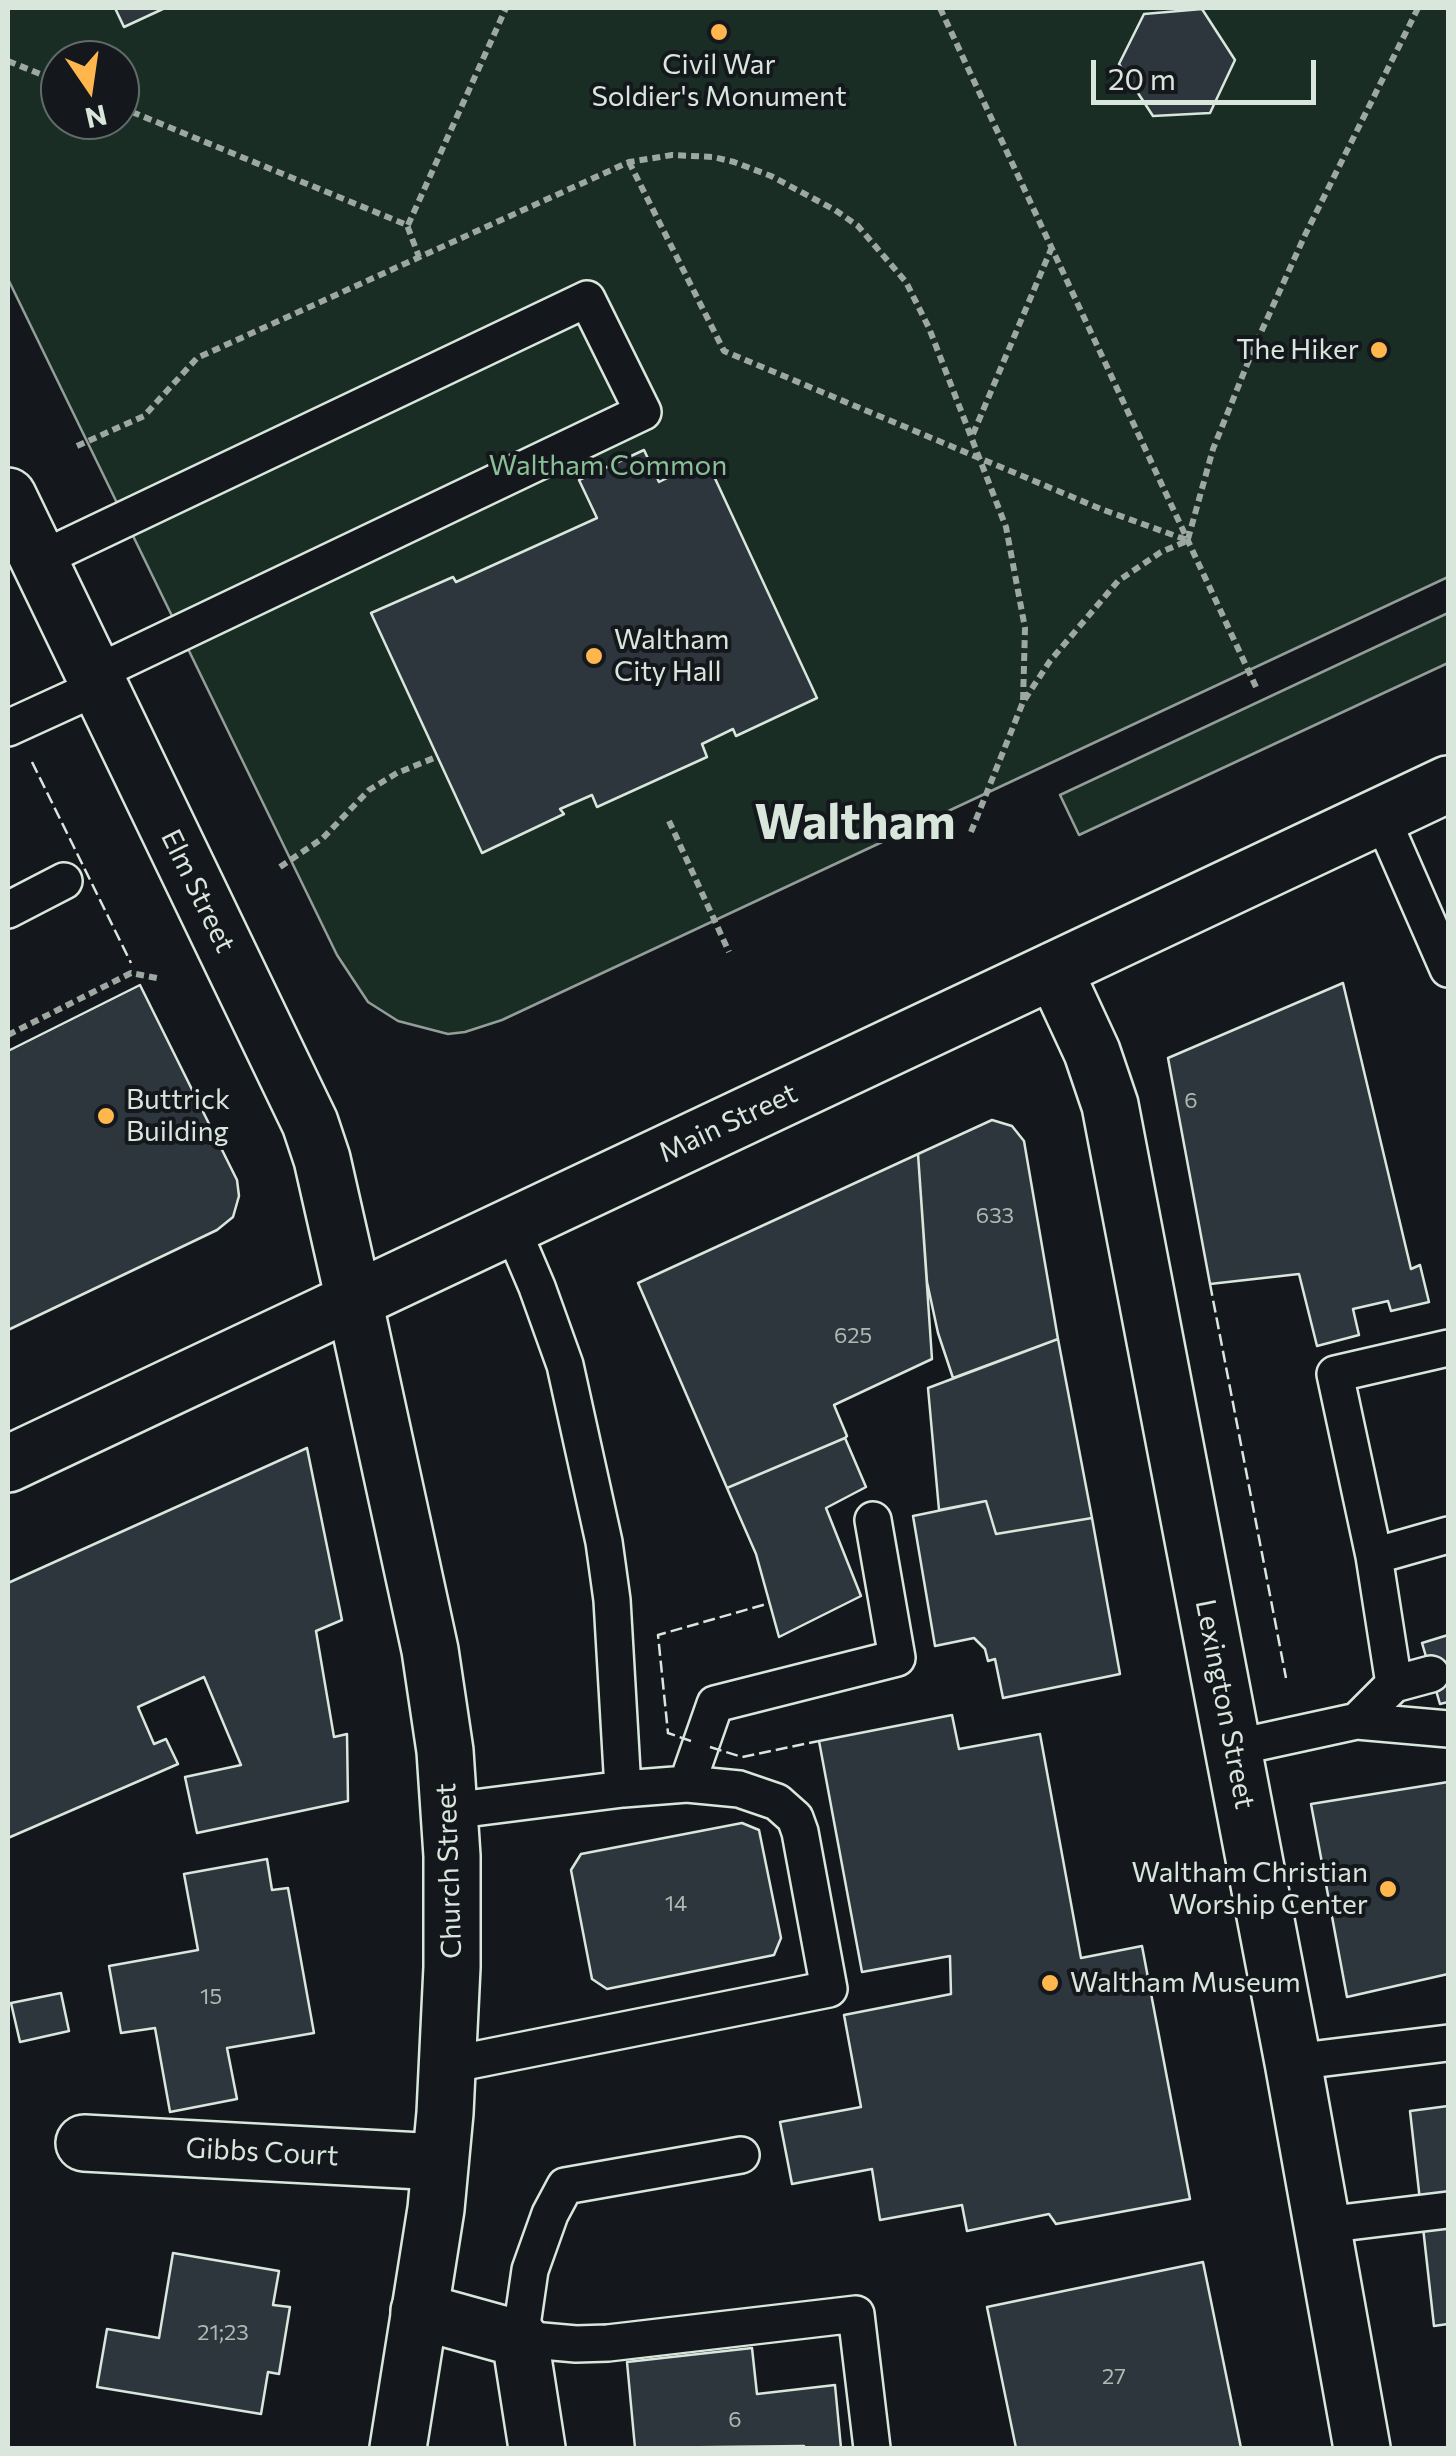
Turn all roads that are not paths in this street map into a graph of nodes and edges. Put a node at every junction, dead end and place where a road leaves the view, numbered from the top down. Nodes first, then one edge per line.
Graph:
1 (8, 496) edge
2 (27, 559) edge
3 (97, 680) junction
4 (8, 728) edge
5 (1448, 784) edge
6 (1381, 816) junction
7 (64, 881) dead end
8 (8, 910) edge
9 (1448, 969) edge
10 (1054, 970) junction
11 (511, 1226) junction
12 (354, 1300) junction
13 (1448, 1348) edge
14 (8, 1464) edge
15 (873, 1520) dead end
16 (1448, 1536) edge
17 (1374, 1556) junction
18 (1431, 1674) dead end
19 (1394, 1684) junction
20 (1357, 1721) junction
21 (1448, 1729) edge
22 (1234, 1748) junction
23 (686, 1784) junction
24 (623, 1789) junction
25 (450, 1810) junction
26 (1448, 2043) edge
27 (1294, 2062) junction
28 (448, 2065) junction
29 (84, 2143) dead end
30 (740, 2154) dead end
31 (440, 2162) junction
32 (1448, 2210) edge
33 (1324, 2226) junction
34 (420, 2311) junction
35 (520, 2339) junction
36 (398, 2448) edge
37 (537, 2448) edge
38 (872, 2448) edge
39 (1362, 2448) edge

1 - 2 main road, Elm Street
2 - 3 main road, Elm Street
2 - 3 lane
3 - 4 lane
3 - 12 main road, Elm Street
5 - 6 main road, Main Street
6 - 9 lane
6 - 10 main road, Main Street
7 - 8 lane
10 - 11 main road, Main Street
10 - 22 main road, Lexington Street
11 - 12 main road, Main Street
11 - 24 lane
12 - 14 main road, Main Street
12 - 25 main road, Church Street
13 - 17 lane
15 - 23 lane
16 - 17 lane
17 - 19 lane
18 - 19 lane
19 - 20 lane
20 - 21 lane
20 - 22 lane
22 - 27 main road, Lexington Street
23 - 24 lane
23 - 28 lane
24 - 25 lane
25 - 28 main road, Church Street
26 - 27 lane
27 - 33 main road, Lexington Street
28 - 31 main road, Church Street
29 - 31 main road, Gibbs Court
30 - 35 lane
31 - 34 main road, Church Street
32 - 33 lane
33 - 39 main road, Lexington Street
34 - 35 main road
34 - 36 main road, Church Street
35 - 37 main road
35 - 38 lane

